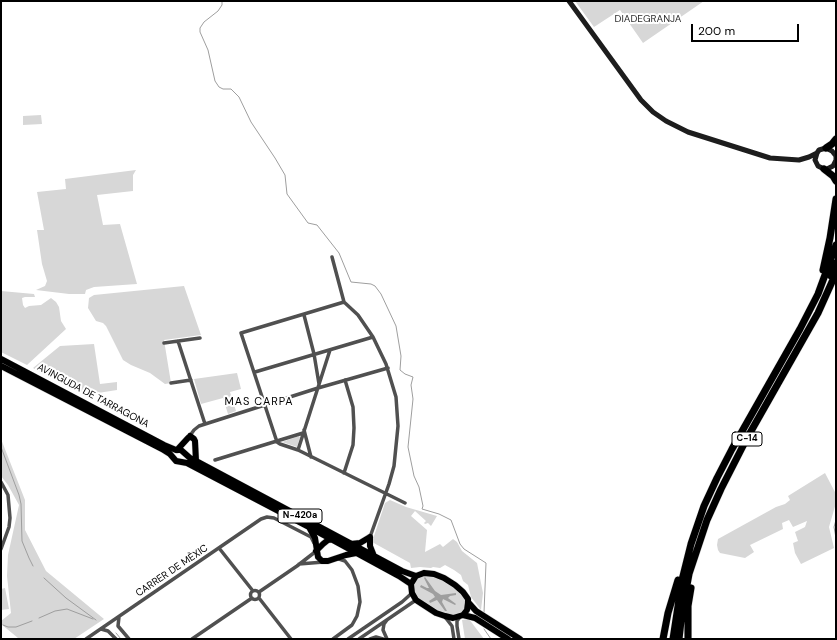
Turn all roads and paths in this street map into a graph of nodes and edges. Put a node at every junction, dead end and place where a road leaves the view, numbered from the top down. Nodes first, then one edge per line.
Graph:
1 (569, 1) edge
2 (836, 139) edge
3 (826, 148) junction
4 (817, 153) junction
5 (836, 156) edge
6 (799, 160) junction
7 (836, 160) edge
8 (817, 165) junction
9 (835, 166) edge
10 (824, 169) junction
11 (836, 182) edge
12 (836, 199) edge
13 (836, 245) edge
14 (332, 257) dead end
15 (836, 263) edge
16 (836, 273) edge
17 (813, 301) junction
18 (344, 302) junction
19 (304, 315) junction
20 (815, 318) junction
21 (373, 337) junction
22 (200, 338) dead end
23 (178, 341) junction
24 (164, 343) dead end
25 (330, 350) junction
26 (314, 354) junction
27 (1, 359) edge
28 (1, 366) edge
29 (388, 368) junction
30 (255, 372) junction
31 (191, 380) junction
32 (345, 380) junction
33 (171, 383) dead end
34 (318, 386) junction
35 (264, 405) junction
36 (205, 424) junction
37 (303, 431) junction
38 (189, 437) junction
39 (277, 442) junction
40 (177, 450) junction
41 (298, 450) junction
42 (185, 453) junction
43 (173, 457) junction
44 (311, 457) junction
45 (215, 460) dead end
46 (196, 461) junction
47 (181, 462) junction
48 (344, 473) junction
49 (2, 482) edge
50 (386, 493) junction
51 (406, 503) dead end
52 (704, 506) junction
53 (309, 527) junction
54 (370, 537) junction
55 (332, 539) junction
56 (351, 544) junction
57 (219, 548) junction
58 (1, 549) edge
59 (316, 550) junction
60 (356, 552) junction
61 (374, 556) junction
62 (336, 558) junction
63 (328, 562) junction
64 (299, 564) junction
65 (692, 566) junction
66 (416, 576) junction
67 (411, 584) junction
68 (253, 591) junction
69 (259, 592) junction
70 (412, 593) junction
71 (252, 598) junction
72 (259, 598) junction
73 (416, 600) junction
74 (468, 602) junction
75 (119, 616) junction
76 (445, 616) junction
77 (461, 616) junction
78 (388, 619) junction
79 (101, 629) junction
80 (86, 639) edge
81 (116, 639) edge
82 (129, 639) edge
83 (192, 639) edge
84 (291, 639) edge
85 (333, 639) edge
86 (348, 639) edge
87 (359, 639) edge
88 (370, 639) edge
89 (383, 639) edge
90 (387, 639) edge
91 (454, 639) edge
92 (459, 639) edge
93 (508, 639) edge
94 (520, 639) edge
95 (663, 639) edge
96 (673, 639) edge
97 (679, 639) edge
98 (688, 639) edge

1 - 6 main road
2 - 3 highway
3 - 4 main road
3 - 5 main road
4 - 6 main road
4 - 8 main road
5 - 7 main road
6 - 8 main road
7 - 9 main road
8 - 10 main road
9 - 10 main road
10 - 11 highway
12 - 17 highway
13 - 17 highway, C-14
14 - 18 street
15 - 20 highway, C-14
16 - 20 highway
17 - 52 highway, C-14
18 - 19 street
18 - 21 street
19 - 26 street
19 - 30 street
20 - 65 highway, C-14
21 - 25 street
21 - 29 street
22 - 23 street
23 - 24 street
23 - 31 street
25 - 26 street
25 - 34 street
26 - 30 street
26 - 34 street
27 - 40 main road, AVINGUDA DE TARRAGONA / N-420a
28 - 43 main road, AVINGUDA DE TARRAGONA / N-420a
29 - 32 street
29 - 50 street
30 - 35 street
31 - 33 street
31 - 36 street
32 - 34 street
32 - 48 street
34 - 35 street
34 - 37 street
35 - 36 street
35 - 39 street
36 - 38 street
37 - 39 street
37 - 41 street
37 - 44 street
38 - 40 main road
38 - 42 main road
38 - 46 main road
39 - 41 street
39 - 45 street
40 - 42 main road, N-420a
40 - 43 main road
41 - 44 street
42 - 46 main road, N-420a
42 - 47 main road
43 - 47 main road, N-420a
44 - 48 street
46 - 56 main road, N-420a
47 - 53 main road, N-420a
48 - 50 street
49 - 58 street
50 - 51 street
50 - 54 street
52 - 95 highway
52 - 96 highway, C-14
53 - 55 main road, N-420a
53 - 59 main road, N-420a
54 - 56 main road
54 - 61 main road
55 - 56 main road, N-420a
55 - 59 main road
55 - 60 main road, N-420a
56 - 61 main road, N-420a
57 - 59 street, CARRER DE MÈXIC
57 - 68 street
57 - 75 street, CARRER DE MÈXIC
59 - 63 main road, N-420a
59 - 64 street
60 - 62 main road
60 - 67 main road, N-420a
61 - 66 main road, N-420a
62 - 63 main road
62 - 85 street
63 - 64 street
64 - 69 street
65 - 97 highway, C-14
65 - 98 highway
66 - 67 main road
66 - 74 main road, N-420a
67 - 70 main road
68 - 69 street
68 - 71 street
69 - 72 street
70 - 73 main road
70 - 86 street
71 - 72 street
71 - 83 street
72 - 84 street
73 - 76 main road
73 - 78 street
74 - 77 main road
74 - 94 main road, N-420a
75 - 79 street, CARRER DE MÈXIC
75 - 82 street
76 - 77 main road
76 - 91 street
77 - 92 street
77 - 93 main road
78 - 87 street
78 - 90 street
79 - 80 street, CARRER DE MÈXIC
79 - 81 street
88 - 89 street

